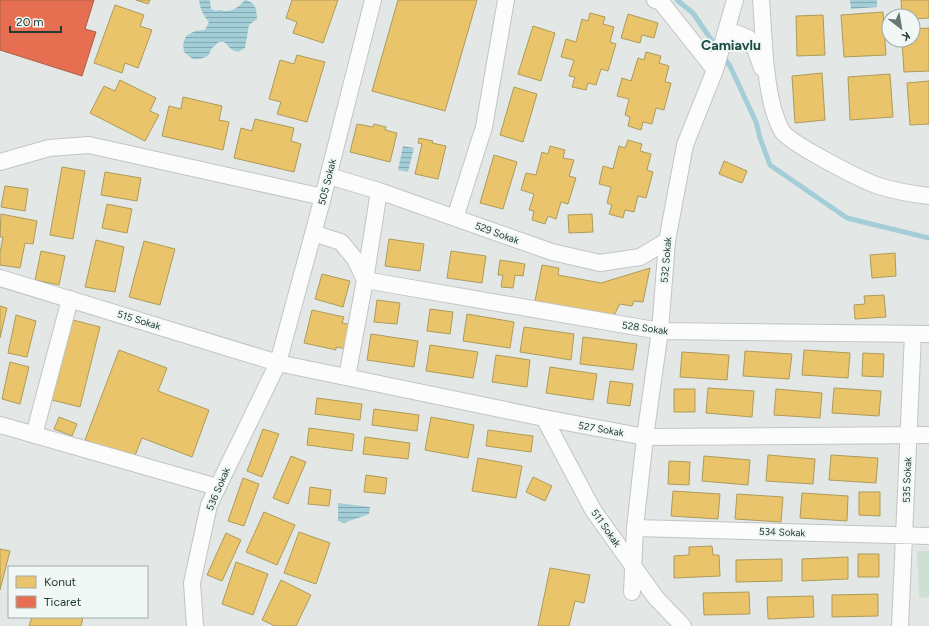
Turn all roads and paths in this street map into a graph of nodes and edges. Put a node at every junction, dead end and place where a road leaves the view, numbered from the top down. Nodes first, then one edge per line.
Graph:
1 (373, 0) edge
2 (507, 0) edge
3 (655, 0) edge
4 (735, 0) edge
5 (761, 0) edge
6 (725, 40) junction
7 (715, 70) junction
8 (768, 82) junction
9 (0, 162) edge
10 (329, 176) junction
11 (379, 190) junction
12 (929, 196) edge
13 (323, 197) junction
14 (455, 218) junction
15 (313, 233) junction
16 (667, 241) junction
17 (0, 278) edge
18 (365, 280) junction
19 (70, 299) junction
20 (660, 332) junction
21 (913, 334) junction
22 (929, 334) edge
23 (278, 363) junction
24 (347, 377) junction
25 (544, 418) junction
26 (0, 425) edge
27 (909, 434) junction
28 (34, 435) junction
29 (929, 435) edge
30 (645, 437) junction
31 (217, 487) junction
32 (634, 528) junction
33 (905, 536) junction
34 (929, 536) edge
35 (633, 566) junction
36 (632, 592) dead end
37 (195, 626) edge
38 (683, 626) edge
39 (900, 626) edge

1 - 10 street, 505 Sokak
2 - 14 street
3 - 7 street
4 - 6 street, 532 Sokak
5 - 8 street
6 - 7 street, 532 Sokak
6 - 8 street
7 - 16 street, 532 Sokak
8 - 12 street
9 - 13 street
10 - 11 street, 529 Sokak
10 - 13 street, 505 Sokak
11 - 14 street, 529 Sokak
11 - 18 street
13 - 15 street, 505 Sokak
14 - 16 street, 529 Sokak
15 - 18 street
15 - 23 street, 505 Sokak
16 - 20 street, 532 Sokak
17 - 19 street, 515 Sokak
18 - 20 street, 528 Sokak
18 - 24 street
19 - 23 street, 515 Sokak
19 - 28 street
20 - 21 street, 528 Sokak
20 - 30 street, 532 Sokak
21 - 22 street, 528 Sokak
21 - 27 street, 535 Sokak
23 - 24 street, 527 Sokak
23 - 31 street, 536 Sokak
24 - 25 street, 527 Sokak
25 - 30 street, 527 Sokak
25 - 35 street, 511 Sokak
26 - 28 street
27 - 29 street, 527 Sokak
27 - 30 street, 527 Sokak
27 - 33 street, 535 Sokak
28 - 31 street
30 - 32 street, 532 Sokak
31 - 37 street, 536 Sokak
32 - 33 street, 534 Sokak
32 - 35 street, 532 Sokak
33 - 34 street, 534 Sokak
33 - 39 street, 535 Sokak
35 - 36 street, 532 Sokak
35 - 38 street, 511 Sokak

